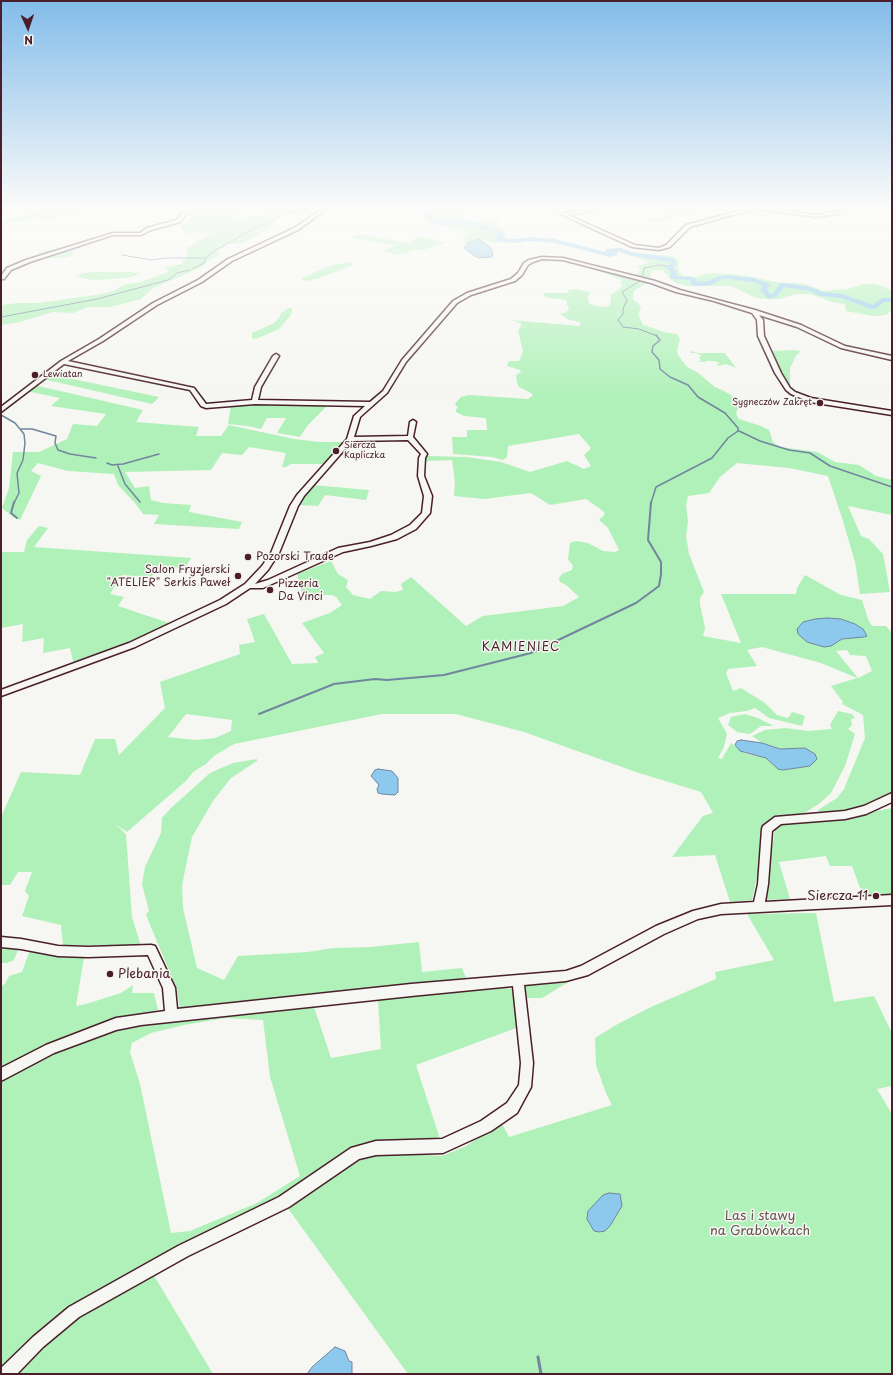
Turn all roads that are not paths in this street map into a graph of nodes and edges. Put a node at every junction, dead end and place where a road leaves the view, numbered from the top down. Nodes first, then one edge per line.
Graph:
1 (7, 272) edge
2 (211, 272) edge
3 (521, 272) edge
4 (613, 272) edge
5 (2, 278) dead end
6 (753, 312) junction
7 (276, 356) dead end
8 (892, 358) edge
9 (64, 362) junction
10 (255, 402) junction
11 (372, 404) junction
12 (1, 410) edge
13 (892, 413) edge
14 (413, 422) dead end
15 (410, 438) junction
16 (350, 439) junction
17 (248, 586) junction
18 (1, 693) edge
19 (892, 797) edge
20 (892, 900) edge
21 (759, 907) junction
22 (1, 942) edge
23 (518, 981) junction
24 (172, 1015) junction
25 (1, 1075) edge
26 (6, 1374) edge

1 - 5 street
2 - 9 street
3 - 11 street
4 - 6 street
6 - 8 street
6 - 13 street
7 - 10 street
9 - 10 street
9 - 12 street
10 - 11 street
11 - 16 street
14 - 15 street
15 - 16 street
15 - 17 street
16 - 17 street
17 - 18 street
19 - 21 street
20 - 21 street
21 - 23 street
22 - 24 street
23 - 24 street
23 - 26 street
24 - 25 street

